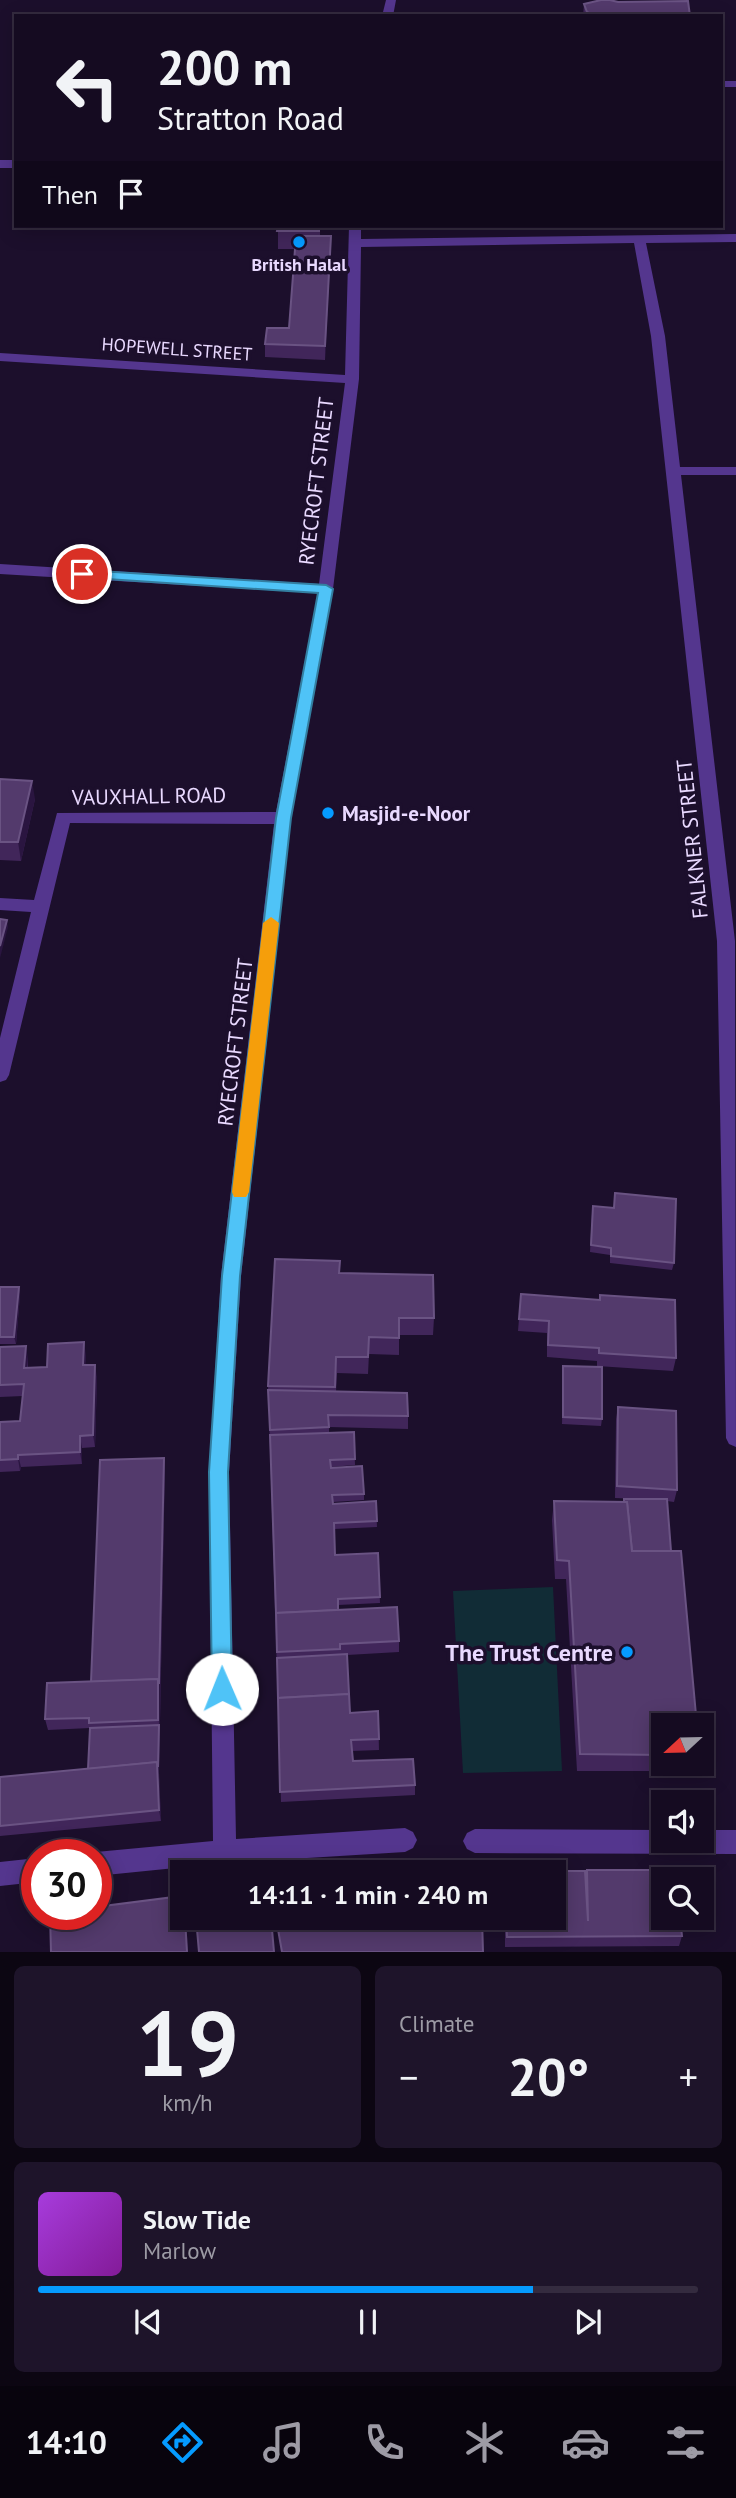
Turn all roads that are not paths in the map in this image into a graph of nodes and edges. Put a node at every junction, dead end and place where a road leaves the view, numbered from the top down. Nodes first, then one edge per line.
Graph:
1 (355, 235) edge
2 (736, 238) edge
3 (639, 239) junction
4 (0, 357) edge
5 (352, 379) junction
6 (674, 471) junction
7 (736, 471) edge
8 (0, 569) edge
9 (326, 589) junction
10 (283, 818) junction
11 (0, 904) edge
12 (42, 907) junction
13 (0, 1075) edge
14 (736, 1438) edge
15 (405, 1840) dead end
16 (475, 1841) dead end
17 (736, 1842) edge
18 (225, 1852) junction
19 (112, 1863) edge
20 (21, 1872) edge
21 (0, 1874) edge

1 - 3 street
1 - 5 street, RYECROFT STREET
2 - 3 street
3 - 6 street, FALKNER STREET
4 - 5 street, HOPEWELL STREET
5 - 9 street, RYECROFT STREET
6 - 7 street
6 - 14 street, FALKNER STREET
8 - 9 street
9 - 10 street, RYECROFT STREET
10 - 12 street, VAUXHALL ROAD
10 - 18 street, RYECROFT STREET
11 - 12 street
12 - 13 street
15 - 18 street
16 - 17 street
18 - 19 street
20 - 21 street

